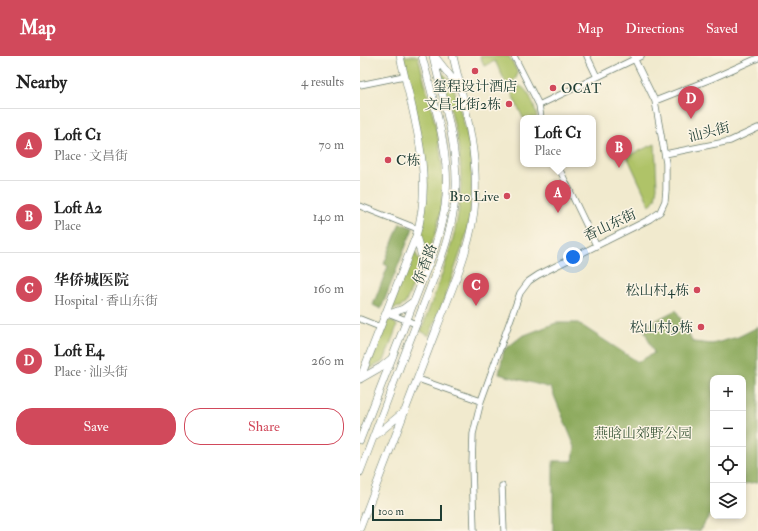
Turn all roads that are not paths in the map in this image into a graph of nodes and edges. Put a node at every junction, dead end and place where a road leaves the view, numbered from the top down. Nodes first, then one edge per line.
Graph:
1 (400, 56) edge
2 (422, 56) edge
3 (434, 56) edge
4 (453, 56) edge
5 (514, 56) edge
6 (587, 56) edge
7 (641, 56) edge
8 (634, 57) edge
9 (754, 59) edge
10 (404, 76) junction
11 (597, 77) junction
12 (360, 85) edge
13 (462, 93) junction
14 (655, 101) junction
15 (539, 105) junction
16 (541, 115) edge
17 (758, 128) edge
18 (665, 154) junction
19 (558, 167) edge
20 (360, 206) edge
21 (417, 232) junction
22 (596, 245) junction
23 (426, 271) junction
24 (414, 300) junction
25 (424, 303) junction
26 (387, 313) junction
27 (360, 319) edge
28 (406, 320) junction
29 (416, 324) junction
30 (380, 327) junction
31 (392, 357) junction
32 (387, 370) junction
33 (397, 374) junction
34 (360, 379) edge
35 (418, 379) junction
36 (481, 401) junction
37 (407, 408) junction
38 (373, 438) junction
39 (360, 440) edge
40 (360, 472) edge
41 (502, 486) dead end
42 (360, 528) edge
43 (474, 531) edge
44 (504, 531) edge

1 - 10 main road
2 - 23 main road, 侨香路
3 - 13 main road
3 - 25 main road, 侨香路
4 - 13 main road
5 - 15 street
6 - 11 street
7 - 8 street
8 - 11 street
8 - 14 street, 香山东街
9 - 14 street
10 - 12 street
10 - 21 main road
11 - 15 street
13 - 35 main road
14 - 18 street, 香山东街
15 - 16 street
17 - 18 street, 汕头街
18 - 22 street, 香山东街
19 - 22 street
20 - 21 street
21 - 23 main road
21 - 26 main road
22 - 36 street, 香山东街
23 - 24 main road, 侨香路
24 - 25 main road
24 - 26 main road
24 - 28 main road, 侨香路
25 - 29 main road, 侨香路
26 - 28 street
26 - 30 main road
27 - 30 street
28 - 29 street
28 - 31 main road, 侨香路
29 - 33 main road, 侨香路
30 - 34 main road
31 - 32 main road, 侨香路
31 - 34 main road
32 - 33 main road
32 - 39 main road, 侨香路
33 - 38 main road, 侨香路
35 - 36 street
35 - 37 main road
36 - 43 street, 香山东街
37 - 38 main road
37 - 42 main road
38 - 40 main road, 侨香路
41 - 44 street

